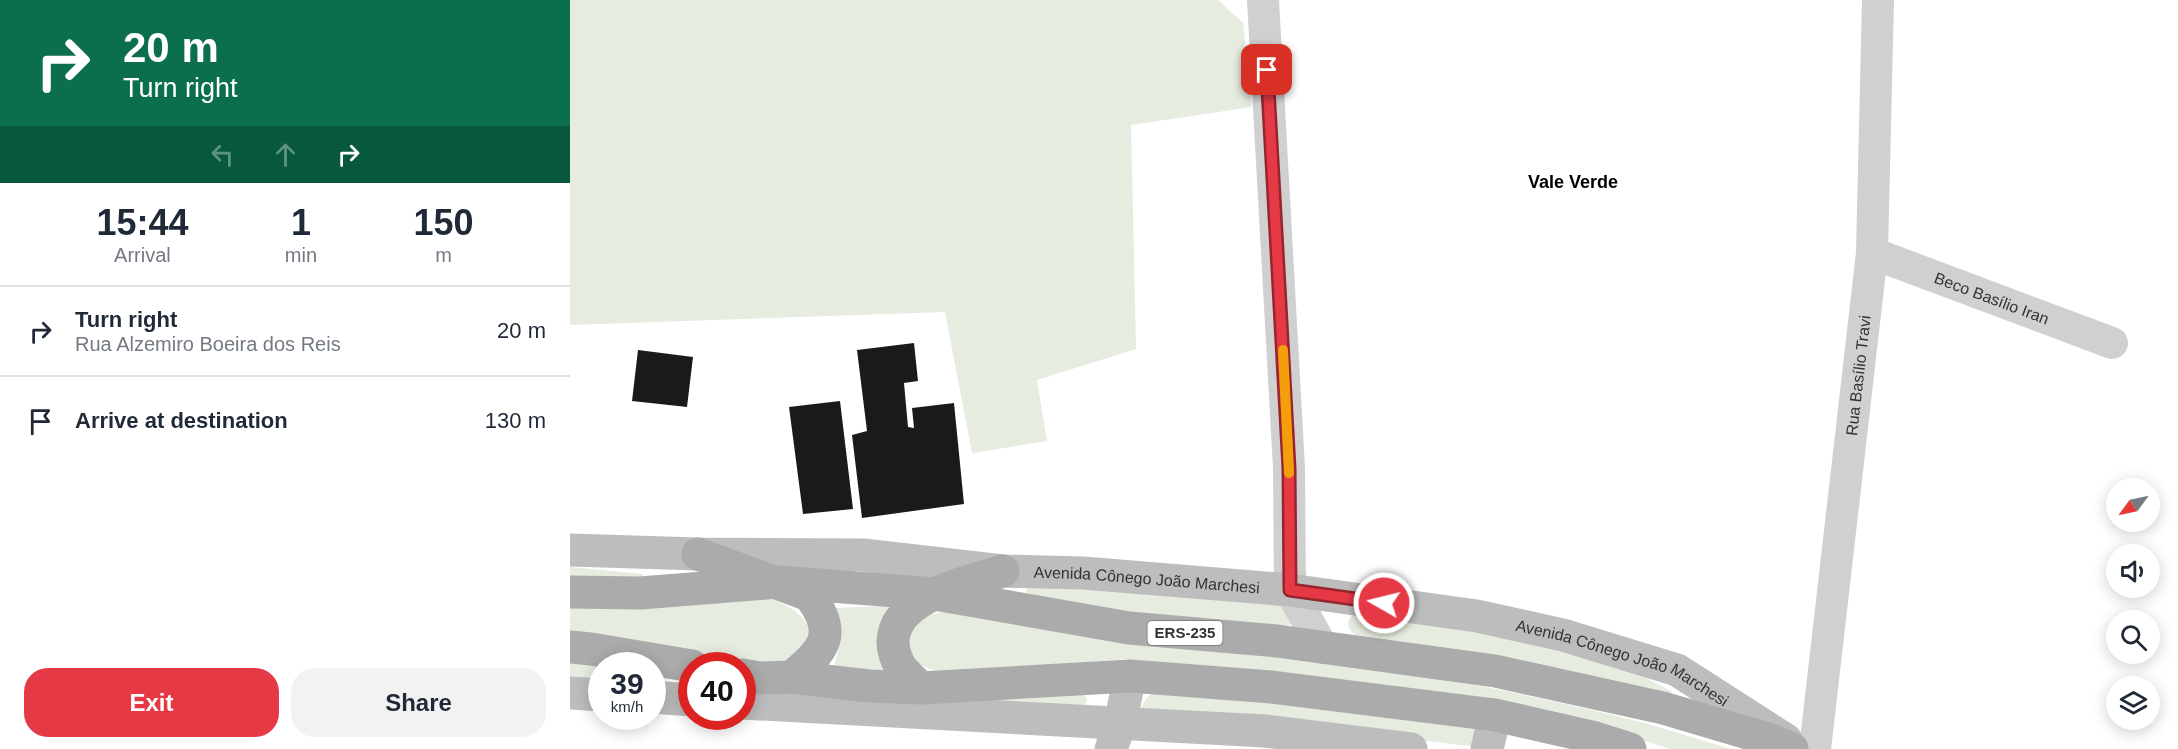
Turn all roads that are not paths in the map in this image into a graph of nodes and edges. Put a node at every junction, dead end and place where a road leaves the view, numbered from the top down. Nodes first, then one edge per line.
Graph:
1 (1263, 0) edge
2 (1878, 0) edge
3 (1872, 253) junction
4 (2112, 343) dead end
5 (570, 550) edge
6 (698, 554) junction
7 (1003, 571) junction
8 (778, 582) junction
9 (1290, 590) junction
10 (570, 592) edge
11 (934, 594) junction
12 (570, 647) edge
13 (1323, 648) junction
14 (678, 664) edge
15 (1130, 676) junction
16 (756, 677) edge
17 (791, 678) junction
18 (921, 688) junction
19 (570, 693) edge
20 (588, 694) edge
21 (756, 704) edge
22 (1495, 716) junction
23 (1116, 736) edge
24 (1411, 749) edge
25 (1487, 749) edge
26 (1630, 749) edge
27 (1792, 749) edge
28 (1800, 749) edge
29 (1815, 749) edge

1 - 9 street
2 - 3 street, Rua Basílio Travi
3 - 4 street, Beco Basílio Iran
3 - 29 street, Rua Basílio Travi
5 - 6 street, Avenida Cônego João Marchesi
6 - 7 street, Avenida Cônego João Marchesi
6 - 8 main road
7 - 9 street, Avenida Cônego João Marchesi
7 - 11 main road
8 - 10 main road, Avenida Cônego João Marchesi / ERS-235
8 - 11 main road, Avenida Cônego João Marchesi / ERS-235
8 - 17 main road
9 - 13 street
9 - 28 street, Avenida Cônego João Marchesi
11 - 13 main road, Avenida Cônego João Marchesi / ERS-235
11 - 18 main road
12 - 14 main road
13 - 27 main road, Avenida Cônego João Marchesi / ERS-235
15 - 18 main road
15 - 22 main road
15 - 23 street
16 - 17 main road
17 - 18 main road
19 - 20 street
21 - 23 street
22 - 25 street
22 - 26 main road
23 - 24 street

